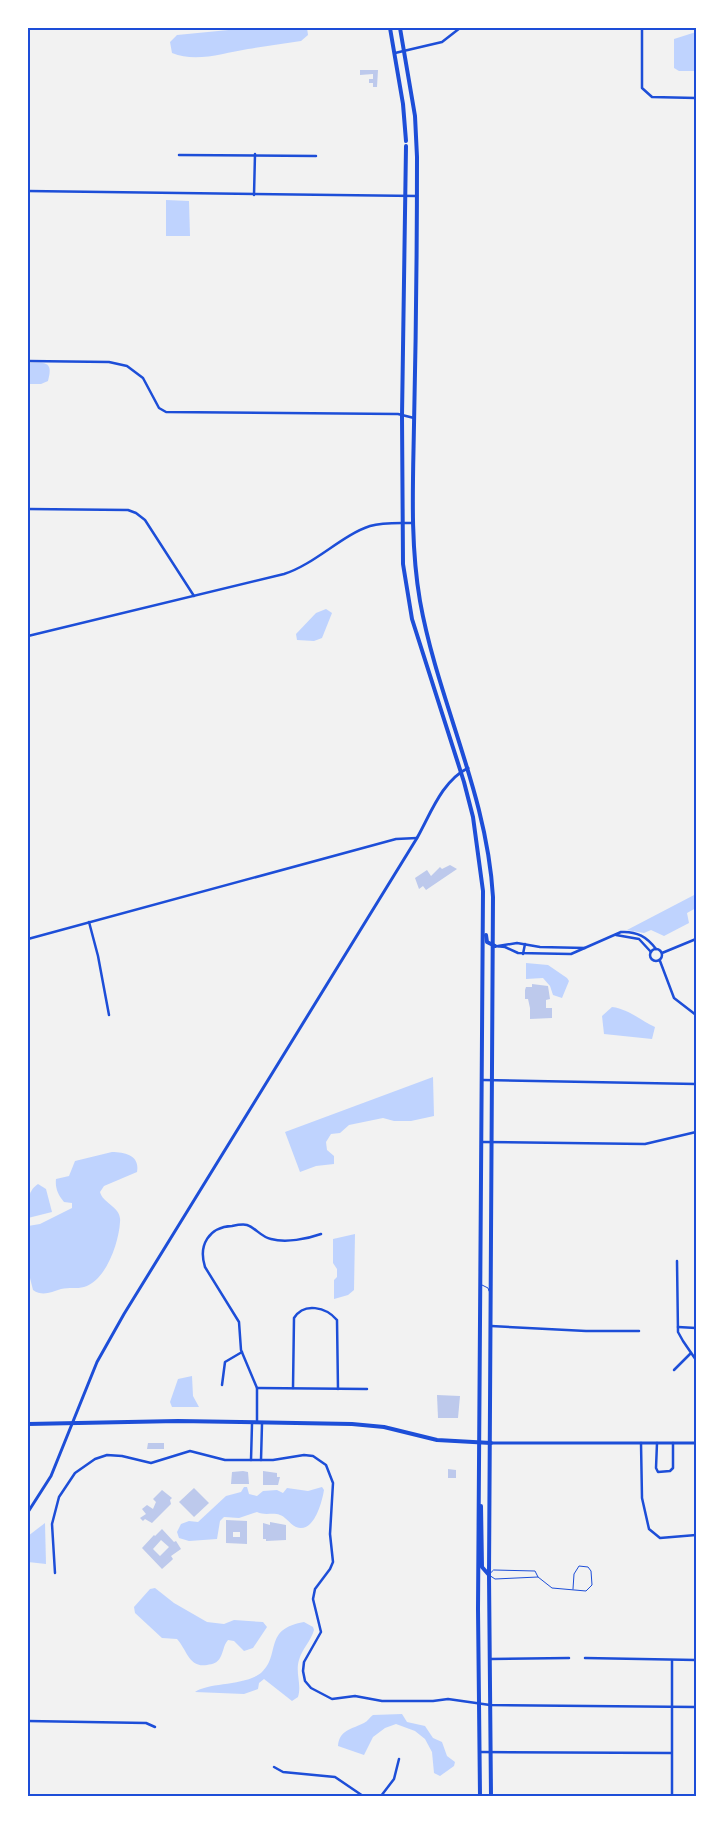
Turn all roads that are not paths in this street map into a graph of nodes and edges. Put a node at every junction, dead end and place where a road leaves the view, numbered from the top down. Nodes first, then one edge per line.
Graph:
1 (390, 28) edge
2 (400, 28) edge
3 (460, 28) edge
4 (642, 28) edge
5 (405, 52) junction
6 (395, 53) junction
7 (696, 98) edge
8 (179, 154) dead end
9 (255, 154) junction
10 (316, 156) dead end
11 (28, 191) edge
12 (254, 195) junction
13 (406, 196) junction
14 (417, 196) junction
15 (28, 361) edge
16 (402, 416) junction
17 (414, 418) junction
18 (28, 508) edge
19 (402, 523) junction
20 (413, 523) junction
21 (194, 596) junction
22 (28, 636) edge
23 (469, 768) junction
24 (461, 772) junction
25 (417, 838) junction
26 (483, 890) junction
27 (89, 922) junction
28 (614, 935) junction
29 (28, 938) edge
30 (696, 939) edge
31 (525, 944) junction
32 (494, 946) junction
33 (587, 948) junction
34 (656, 949) junction
35 (651, 952) junction
36 (523, 954) junction
37 (662, 954) junction
38 (660, 961) junction
39 (109, 1015) dead end
40 (696, 1015) edge
41 (483, 1080) junction
42 (493, 1080) junction
43 (696, 1084) edge
44 (696, 1132) edge
45 (483, 1142) junction
46 (493, 1142) junction
47 (321, 1234) dead end
48 (677, 1261) dead end
49 (480, 1284) junction
50 (491, 1326) junction
51 (678, 1328) junction
52 (696, 1328) edge
53 (639, 1331) dead end
54 (242, 1352) junction
55 (691, 1353) junction
56 (696, 1360) edge
57 (674, 1370) dead end
58 (222, 1385) dead end
59 (257, 1388) junction
60 (293, 1388) junction
61 (338, 1388) junction
62 (367, 1389) dead end
63 (28, 1424) edge
64 (257, 1424) junction
65 (73, 1425) junction
66 (479, 1443) junction
67 (491, 1443) junction
68 (641, 1443) junction
69 (657, 1443) junction
70 (673, 1443) junction
71 (696, 1443) edge
72 (252, 1460) junction
73 (261, 1460) junction
74 (479, 1492) junction
75 (28, 1512) edge
76 (696, 1535) edge
77 (55, 1574) dead end
78 (489, 1575) junction
79 (538, 1576) junction
80 (573, 1590) junction
81 (569, 1658) dead end
82 (585, 1658) dead end
83 (490, 1659) junction
84 (696, 1660) edge
85 (672, 1661) junction
86 (480, 1703) junction
87 (490, 1705) junction
88 (671, 1707) junction
89 (696, 1707) edge
90 (28, 1721) edge
91 (155, 1727) dead end
92 (480, 1752) junction
93 (490, 1752) junction
94 (672, 1753) junction
95 (399, 1759) dead end
96 (274, 1767) dead end
97 (363, 1796) edge
98 (381, 1796) edge
99 (480, 1796) edge
100 (491, 1796) edge
101 (672, 1796) edge

1 - 6 main road
2 - 5 main road
3 - 5 street
4 - 7 street
5 - 6 street
5 - 14 main road
6 - 13 main road
8 - 9 street
9 - 10 street
9 - 12 street
11 - 12 street
12 - 13 street
13 - 14 street
13 - 16 main road
14 - 17 main road
15 - 16 street
16 - 17 street
16 - 19 main road
17 - 20 main road
18 - 21 street
19 - 20 street
19 - 21 street
19 - 24 main road
20 - 23 main road
21 - 22 street
23 - 24 main road
23 - 32 main road
24 - 25 main road
24 - 26 main road
25 - 27 street
25 - 65 main road
26 - 32 main road
26 - 41 main road
27 - 29 street
27 - 39 street
28 - 33 street
28 - 34 street
28 - 35 street
30 - 37 street
31 - 32 street
31 - 33 street
31 - 36 street
32 - 36 street
32 - 42 main road
33 - 36 street
34 - 35 street
34 - 37 street
35 - 38 street
37 - 38 street
38 - 40 street
41 - 42 street
41 - 45 main road
42 - 43 street
42 - 46 main road
44 - 46 street
45 - 46 street
45 - 49 main road
46 - 50 main road
47 - 54 street
48 - 51 street
49 - 50 lane
49 - 66 main road
50 - 53 street
50 - 67 main road
51 - 52 street
51 - 55 street
54 - 58 street
54 - 59 street
55 - 56 street
55 - 57 street
59 - 60 street
59 - 64 street
60 - 61 street
60 - 61 street
61 - 62 street
63 - 65 main road
64 - 65 main road
64 - 66 main road
64 - 72 street
64 - 73 street
65 - 75 main road
66 - 67 main road
66 - 74 main road
67 - 68 main road
67 - 78 main road
68 - 69 main road
68 - 76 street
69 - 70 main road
69 - 70 street
70 - 71 main road
72 - 73 street
72 - 77 street
73 - 86 street
74 - 78 main road
74 - 86 main road
78 - 79 lane
78 - 79 lane
78 - 83 main road
79 - 80 lane
80 - 80 lane
81 - 83 street
82 - 85 street
83 - 87 main road
84 - 85 street
85 - 88 street
86 - 87 street
86 - 92 main road
87 - 88 street
87 - 93 main road
88 - 89 street
88 - 94 street
90 - 91 street
92 - 93 street
92 - 99 main road
93 - 94 street
93 - 100 main road
94 - 101 street
95 - 98 street
96 - 97 street

